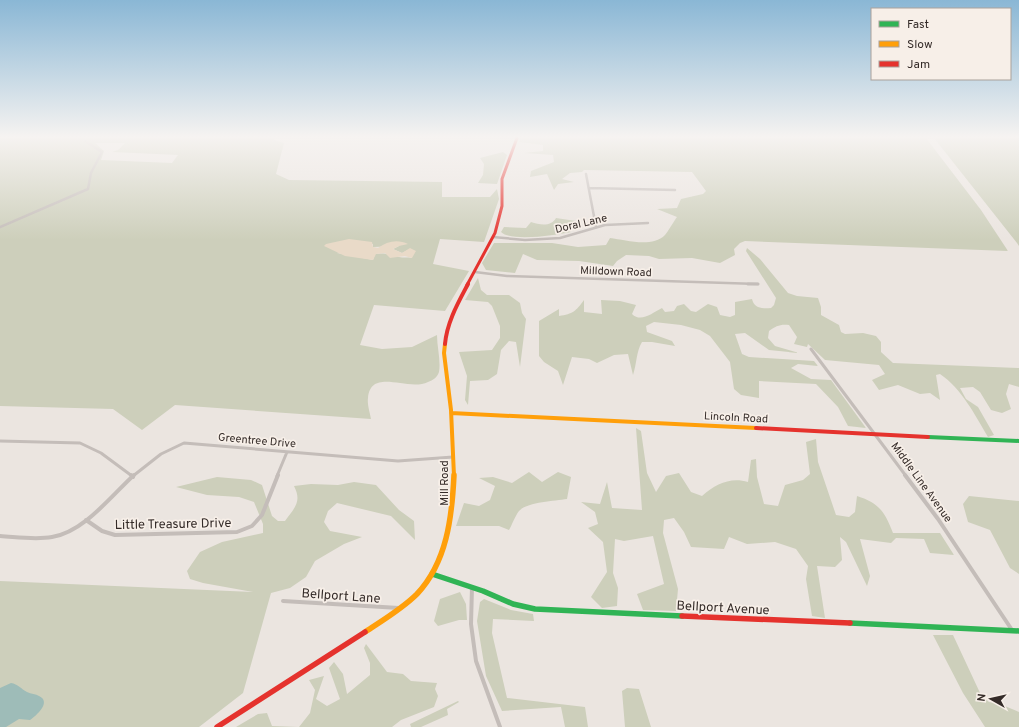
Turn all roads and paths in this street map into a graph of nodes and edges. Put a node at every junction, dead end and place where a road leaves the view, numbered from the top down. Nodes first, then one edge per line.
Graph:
1 (91, 172) edge
2 (505, 172) edge
3 (586, 174) dead end
4 (589, 188) junction
5 (675, 190) dead end
6 (648, 223) dead end
7 (0, 227) edge
8 (596, 227) junction
9 (493, 237) junction
10 (475, 272) junction
11 (758, 284) dead end
12 (811, 349) dead end
13 (451, 413) junction
14 (875, 434) junction
15 (0, 441) edge
16 (1019, 441) edge
17 (286, 452) junction
18 (454, 457) junction
19 (133, 477) junction
20 (86, 520) junction
21 (0, 536) edge
22 (432, 574) junction
23 (472, 587) junction
24 (283, 601) dead end
25 (399, 608) junction
26 (1012, 630) junction
27 (1019, 631) edge
28 (217, 727) edge
29 (500, 727) edge

1 - 7 street
2 - 9 main road, Mill Road
3 - 4 street
4 - 5 street
4 - 8 street
6 - 8 street, Doral Lane
8 - 9 street, Doral Lane
9 - 10 main road, Mill Road
10 - 11 street, Milldown Road
10 - 13 main road, Mill Road
12 - 14 street, Middle Line Avenue
13 - 14 main road, Lincoln Road
13 - 18 main road, Mill Road
14 - 16 main road, Lincoln Road
14 - 26 street, Middle Line Avenue
15 - 19 street
17 - 18 street, Greentree Drive
17 - 19 street, Greentree Drive
17 - 20 street, Little Treasure Drive
18 - 22 main road, Mill Road
19 - 20 street, Greentree Drive
20 - 21 street, Greentree Drive
22 - 23 main road, Bellport Avenue
22 - 25 main road, Mill Road
23 - 26 main road, Bellport Avenue
23 - 29 street
24 - 25 street, Bellport Lane
25 - 28 main road, Mill Road
26 - 27 main road, Bellport Avenue

